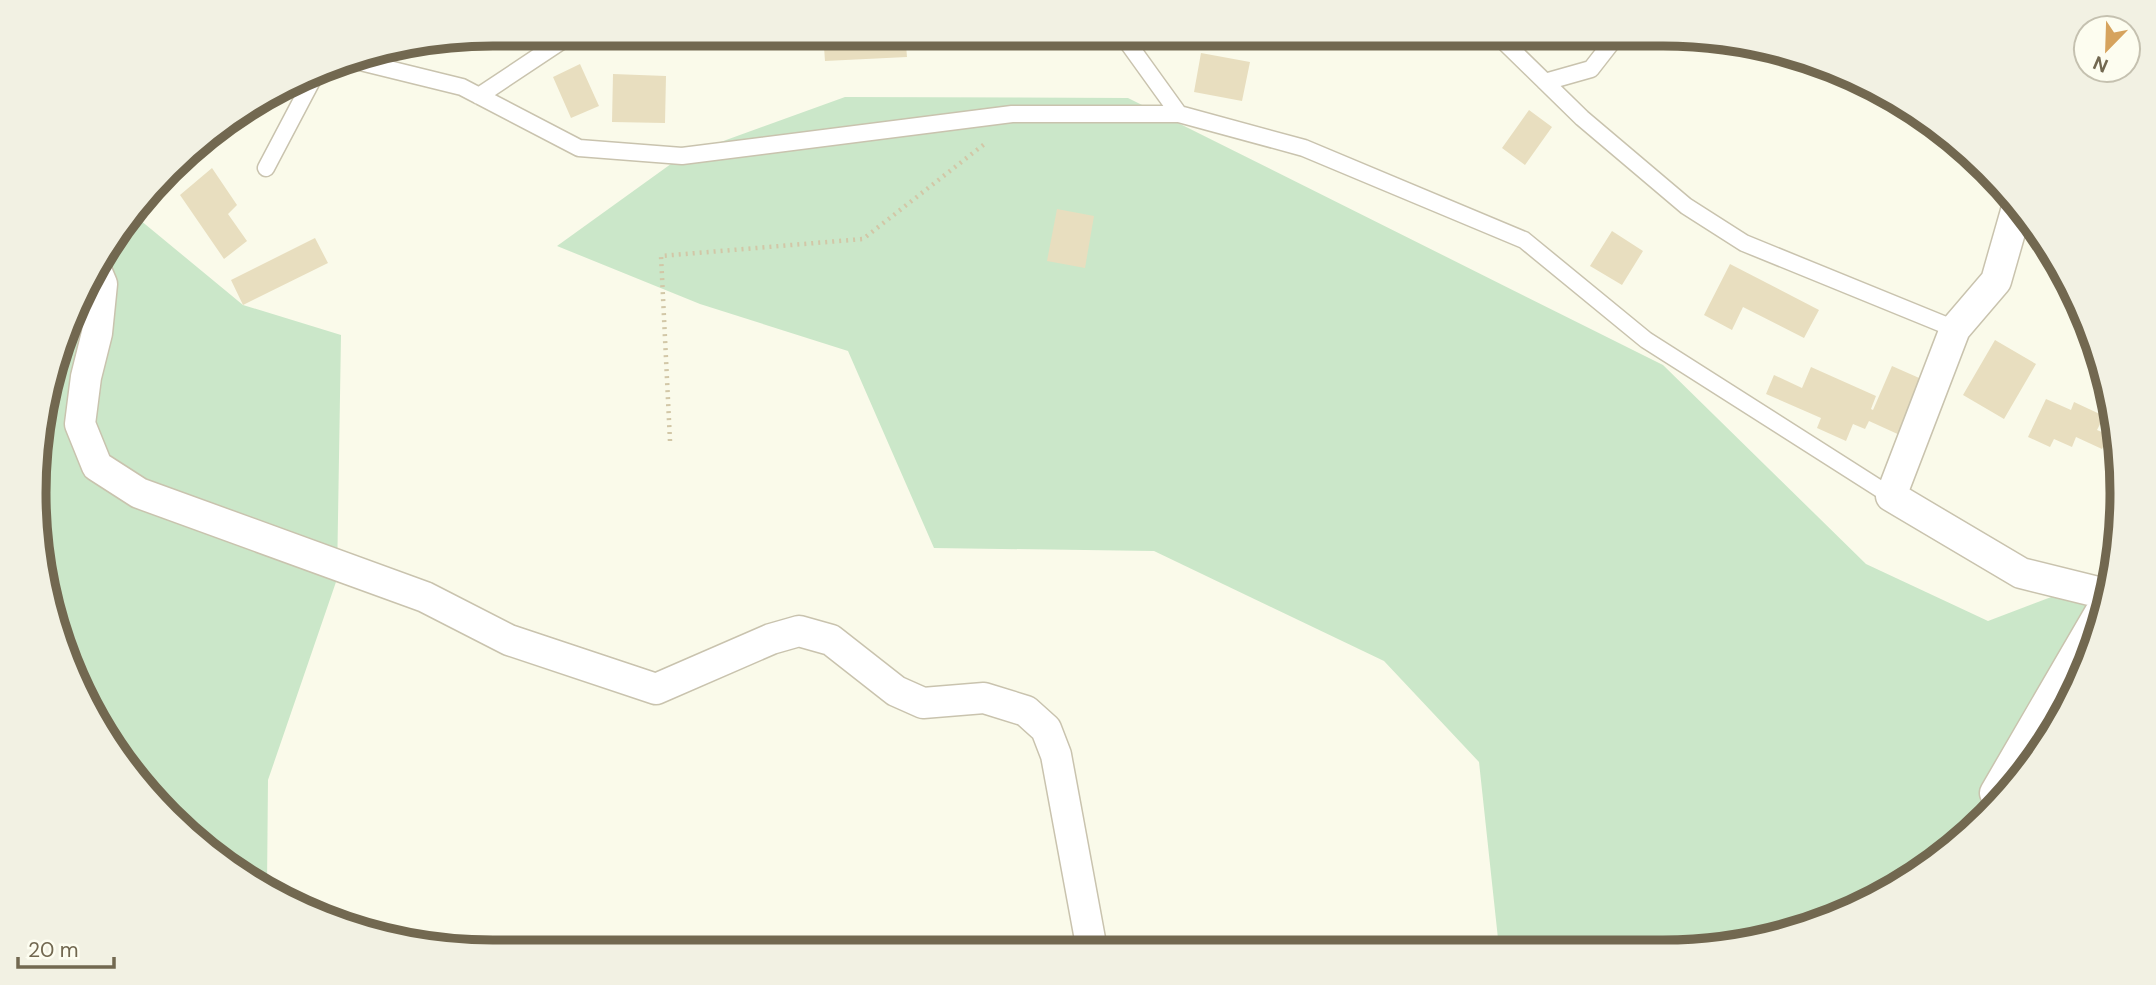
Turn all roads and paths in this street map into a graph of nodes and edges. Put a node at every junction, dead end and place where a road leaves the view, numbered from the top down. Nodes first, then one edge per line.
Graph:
1 (554, 46) edge
2 (1130, 46) edge
3 (1508, 46) edge
4 (1609, 46) edge
5 (367, 64) edge
6 (1545, 82) junction
7 (310, 85) edge
8 (479, 96) junction
9 (1012, 114) junction
10 (1180, 114) junction
11 (266, 168) dead end
12 (2015, 216) edge
13 (100, 278) edge
14 (1955, 329) junction
15 (670, 441) dead end
16 (1891, 496) junction
17 (2099, 593) edge
18 (2087, 635) edge
19 (1996, 792) edge
20 (1090, 940) edge

1 - 8 lane
2 - 10 lane
3 - 6 lane
4 - 6 lane
5 - 8 lane
6 - 14 lane
7 - 11 lane
8 - 9 lane
9 - 10 lane
9 - 15 path
10 - 16 lane
12 - 14 street
13 - 20 street
14 - 16 street
16 - 17 street
18 - 19 street

